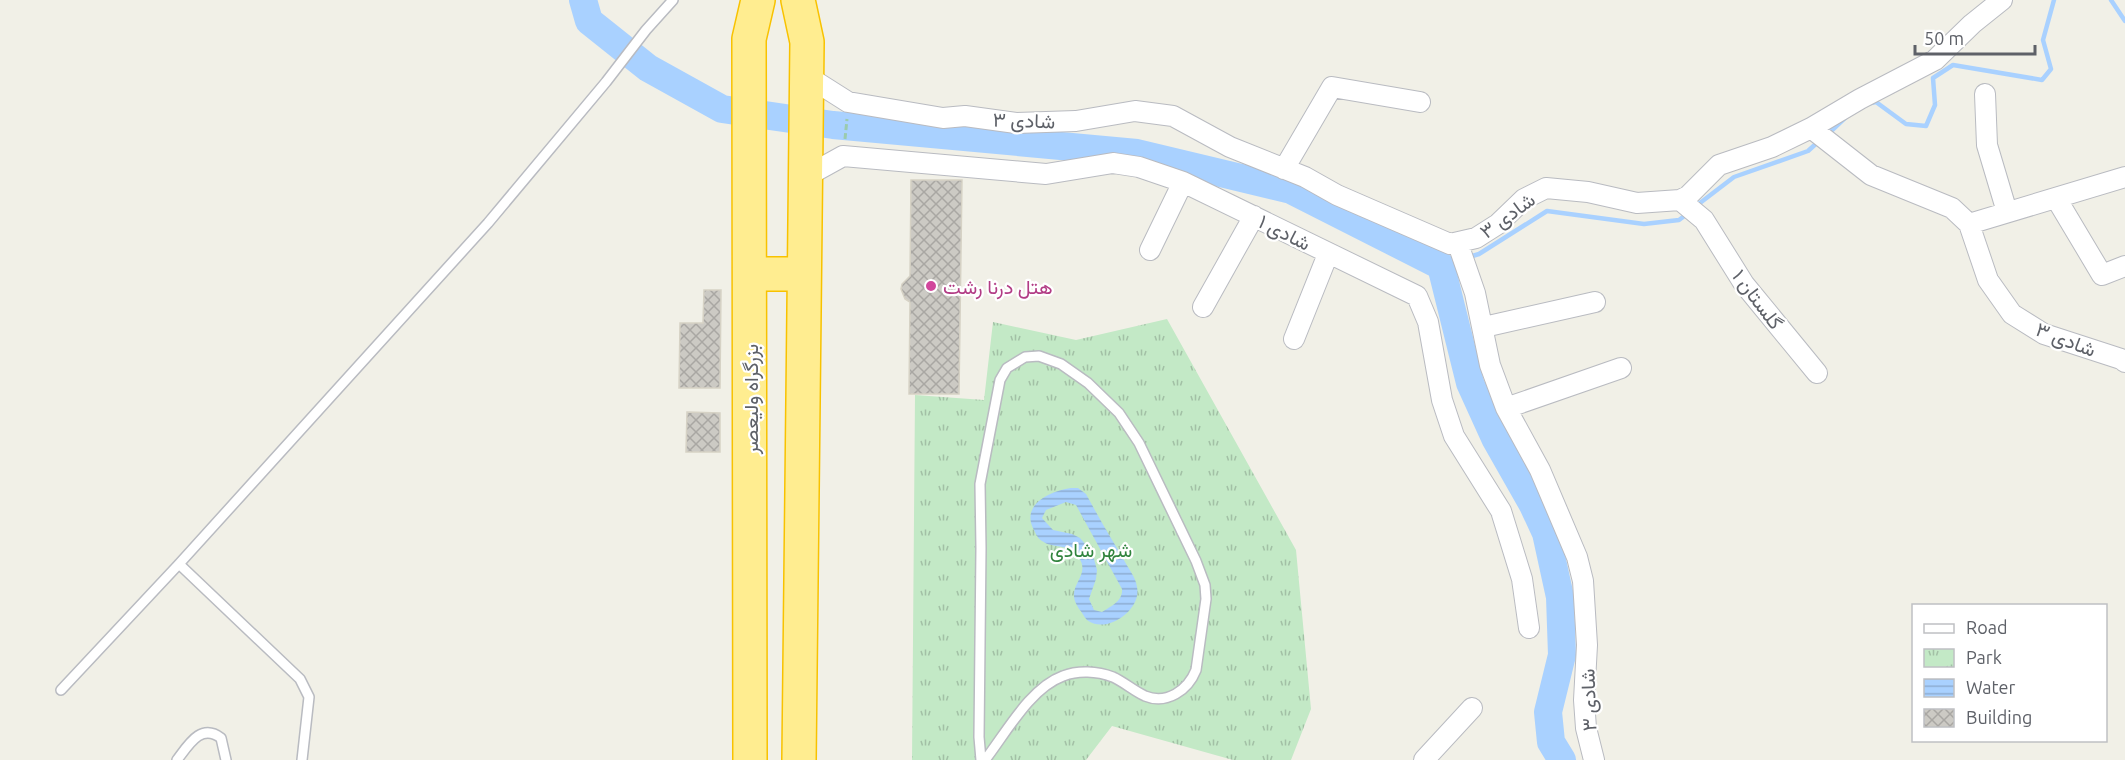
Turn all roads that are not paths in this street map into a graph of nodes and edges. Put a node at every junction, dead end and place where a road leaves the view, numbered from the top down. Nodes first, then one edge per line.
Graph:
1 (673, 0) edge
2 (758, 0) edge
3 (798, 0) edge
4 (2002, 0) edge
5 (806, 82) junction
6 (1985, 94) dead end
7 (1420, 102) dead end
8 (1815, 130) junction
9 (1284, 169) junction
10 (805, 171) junction
11 (2125, 177) edge
12 (1183, 182) junction
13 (2056, 198) junction
14 (1680, 200) junction
15 (2007, 212) junction
16 (1254, 216) junction
17 (1969, 224) junction
18 (1458, 244) junction
19 (1150, 250) dead end
20 (1328, 254) junction
21 (2125, 266) edge
22 (750, 274) junction
23 (804, 274) junction
24 (1595, 302) dead end
25 (1203, 307) dead end
26 (1484, 327) junction
27 (1294, 339) dead end
28 (2124, 359) edge
29 (1621, 368) dead end
30 (1817, 373) dead end
31 (1506, 408) junction
32 (179, 564) junction
33 (1529, 628) dead end
34 (61, 690) dead end
35 (1472, 708) dead end
36 (177, 760) edge
37 (226, 760) edge
38 (302, 760) edge
39 (750, 760) edge
40 (799, 760) edge
41 (983, 760) edge
42 (1424, 760) edge
43 (1594, 760) edge

1 - 32 lane
2 - 22 highway, بزرگراه ولیعصر
3 - 5 highway
4 - 8 street
5 - 9 street, شادی ۳
5 - 10 highway
6 - 15 street
7 - 9 street
8 - 14 street
8 - 17 street
9 - 18 street, شادی ۳
10 - 12 street, شادی ۱
10 - 23 highway
11 - 13 street
12 - 16 street, شادی ۱
12 - 19 street
13 - 15 street
13 - 21 street
14 - 18 street, شادی ۳
14 - 30 street, گلستان ۱
15 - 17 street
16 - 20 street, شادی ۱
16 - 25 street
17 - 28 street, شادی ۳
18 - 26 street, شادی ۳
20 - 27 street
20 - 33 street, شادی ۱
22 - 23 highway
22 - 39 highway, بزرگراه ولیعصر
23 - 40 highway
24 - 26 street
26 - 31 street, شادی ۳
29 - 31 street
31 - 43 street, شادی ۳
32 - 34 lane
32 - 38 lane
35 - 42 street
36 - 37 lane
41 - 41 lane

